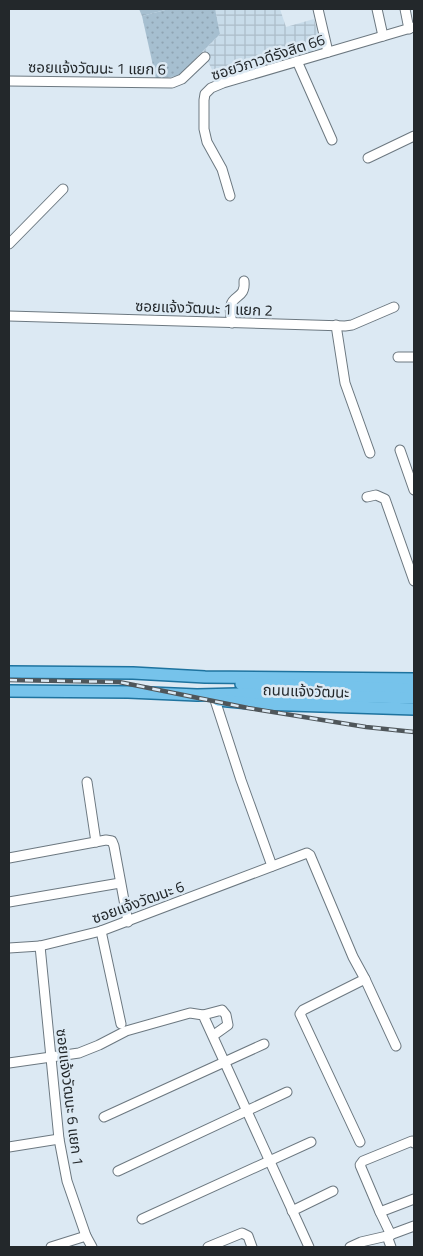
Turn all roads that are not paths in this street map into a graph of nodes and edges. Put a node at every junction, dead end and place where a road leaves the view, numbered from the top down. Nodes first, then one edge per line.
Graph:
1 (318, 9) edge
2 (377, 9) edge
3 (405, 9) edge
4 (412, 28) edge
5 (383, 36) junction
6 (328, 52) junction
7 (205, 57) dead end
8 (297, 62) junction
9 (9, 81) edge
10 (414, 136) edge
11 (332, 140) dead end
12 (368, 158) dead end
13 (62, 190) dead end
14 (230, 196) dead end
15 (9, 244) edge
16 (244, 281) dead end
17 (394, 307) dead end
18 (9, 316) edge
19 (232, 322) junction
20 (336, 326) junction
21 (398, 357) dead end
22 (414, 357) edge
23 (400, 450) dead end
24 (370, 453) dead end
25 (410, 466) edge
26 (414, 490) edge
27 (367, 497) dead end
28 (414, 581) edge
29 (9, 672) edge
30 (205, 677) junction
31 (414, 679) edge
32 (414, 689) edge
33 (9, 691) edge
34 (296, 691) junction
35 (196, 696) junction
36 (414, 698) edge
37 (215, 700) junction
38 (414, 709) edge
39 (88, 782) dead end
40 (96, 842) junction
41 (9, 858) edge
42 (272, 866) junction
43 (120, 884) junction
44 (9, 902) edge
45 (128, 922) junction
46 (101, 931) junction
47 (40, 946) junction
48 (9, 948) edge
49 (365, 979) junction
50 (203, 1014) junction
51 (121, 1024) dead end
52 (214, 1035) junction
53 (264, 1044) dead end
54 (396, 1046) dead end
55 (50, 1056) junction
56 (226, 1062) junction
57 (9, 1064) edge
58 (287, 1092) dead end
59 (247, 1110) junction
60 (104, 1117) dead end
61 (59, 1139) junction
62 (311, 1142) dead end
63 (360, 1142) dead end
64 (414, 1143) edge
65 (9, 1147) edge
66 (270, 1161) junction
67 (118, 1171) dead end
68 (333, 1191) dead end
69 (414, 1199) edge
70 (292, 1211) junction
71 (380, 1212) junction
72 (142, 1219) dead end
73 (414, 1226) edge
74 (389, 1235) junction
75 (86, 1236) junction
76 (51, 1247) edge
77 (92, 1247) edge
78 (208, 1247) edge
79 (252, 1247) edge
80 (309, 1247) edge
81 (350, 1247) edge
82 (392, 1247) edge

1 - 6 street
2 - 5 street
3 - 4 street
4 - 5 street, ซอยวิภาวดีรังสิต 66
5 - 6 street, ซอยวิภาวดีรังสิต 66
6 - 8 street, ซอยวิภาวดีรังสิต 66
7 - 9 street, ซอยแจ้งวัฒนะ 1 แยก 6
8 - 11 street
8 - 14 street, ซอยวิภาวดีรังสิต 66
10 - 12 street
13 - 15 street
16 - 19 street
17 - 20 street, ซอยแจ้งวัฒนะ 1 แยก 2
18 - 19 street, ซอยแจ้งวัฒนะ 1 แยก 2
19 - 20 street, ซอยแจ้งวัฒนะ 1 แยก 2
20 - 24 street
21 - 22 street
23 - 25 street
25 - 26 street
27 - 28 street
29 - 30 main road, ถนนแจ้งวัฒนะ
30 - 31 main road, ถนนแจ้งวัฒนะ
30 - 34 main road, ถนนแจ้งวัฒนะ
32 - 34 main road, ถนนแจ้งวัฒนะ
33 - 35 main road, ถนนแจ้งวัฒนะ
34 - 35 main road, ถนนแจ้งวัฒนะ
34 - 36 main road, ถนนแจ้งวัฒนะ
35 - 37 main road, ถนนแจ้งวัฒนะ
37 - 38 main road, ถนนแจ้งวัฒนะ
37 - 42 street
39 - 40 street
40 - 41 street
40 - 43 street
42 - 45 street, ซอยแจ้งวัฒนะ 6
42 - 49 street, ซอยแจ้งวัฒนะ 6
43 - 44 street
43 - 45 street
45 - 46 street, ซอยแจ้งวัฒนะ 6
46 - 47 street, ซอยแจ้งวัฒนะ 6
46 - 51 street
47 - 48 street, ซอยแจ้งวัฒนะ 6
47 - 55 street, ซอยแจ้งวัฒนะ 6 แยก 1
49 - 54 street
49 - 63 street
50 - 52 street
50 - 52 street
50 - 55 street
52 - 56 street
53 - 56 street
55 - 57 street
55 - 61 street, ซอยแจ้งวัฒนะ 6 แยก 1
56 - 59 street
56 - 60 street
58 - 59 street
59 - 66 street
59 - 67 street
61 - 65 street
61 - 75 street, ซอยแจ้งวัฒนะ 6 แยก 1
62 - 66 street
64 - 71 street
66 - 70 street
66 - 72 street
68 - 70 street
69 - 71 street
70 - 80 street
71 - 74 street
73 - 74 street
74 - 81 street
74 - 82 street
75 - 76 street
75 - 77 street, ซอยแจ้งวัฒนะ 6 แยก 1
78 - 79 street

